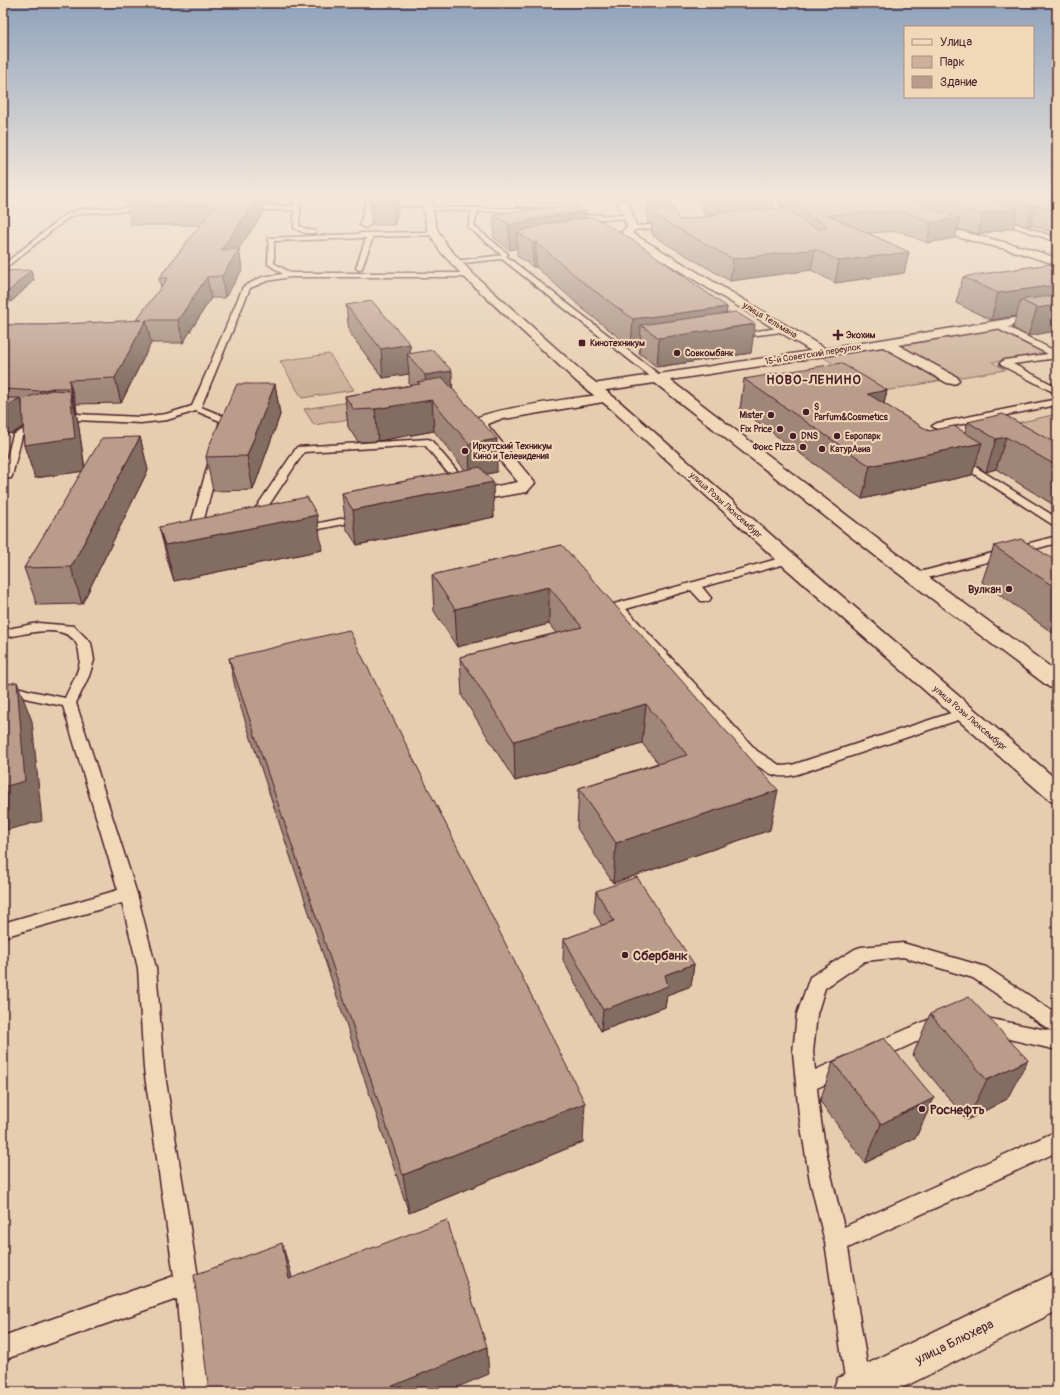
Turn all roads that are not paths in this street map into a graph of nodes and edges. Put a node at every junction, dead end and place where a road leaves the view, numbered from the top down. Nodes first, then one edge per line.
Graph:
1 (13, 260) edge
2 (271, 260) edge
3 (362, 260) edge
4 (471, 260) edge
5 (509, 260) edge
6 (676, 260) edge
7 (456, 262) joint
8 (3, 268) edge
9 (359, 268) dead end
10 (468, 275) junction
11 (290, 276) junction
12 (1057, 315) edge
13 (997, 325) junction
14 (785, 329) junction
15 (731, 337) edge
16 (885, 343) junction
17 (638, 350) dead end
18 (623, 352) junction
19 (824, 353) junction
20 (1057, 355) edge
21 (658, 378) junction
22 (952, 380) dead end
23 (1057, 391) edge
24 (599, 393) junction
25 (1057, 402) edge
26 (196, 408) junction
27 (25, 419) edge
28 (47, 420) junction
29 (937, 426) dead end
30 (949, 453) edge
31 (3, 476) edge
32 (468, 497) joint
33 (371, 516) edge
34 (1057, 522) edge
35 (247, 529) edge
36 (293, 531) edge
37 (1057, 539) edge
38 (204, 545) edge
39 (1003, 553) junction
40 (788, 560) junction
41 (1015, 561) edge
42 (916, 577) junction
43 (694, 585) junction
44 (705, 598) dead end
45 (3, 634) edge
46 (1057, 682) edge
47 (3, 687) edge
48 (69, 703) junction
49 (965, 713) junction
50 (1057, 793) edge
51 (128, 894) junction
52 (3, 930) edge
53 (1057, 1024) edge
54 (1057, 1041) edge
55 (806, 1083) junction
56 (1057, 1141) edge
57 (836, 1242) junction
58 (187, 1282) junction
59 (1057, 1291) edge
60 (3, 1348) edge
61 (855, 1390) edge
62 (197, 1392) edge

1 - 8 lane
2 - 11 lane
3 - 9 lane
4 - 7 lane
5 - 18 lane
6 - 14 street, улица Тельмана
7 - 10 street, улица Розы Люксембург
10 - 11 lane
10 - 24 street, улица Розы Люксембург
11 - 26 lane
12 - 13 street, 15-й Советский переулок
13 - 16 street, 15-й Советский переулок
13 - 20 lane
14 - 15 lane
14 - 19 street, улица Тельмана
16 - 19 street, 15-й Советский переулок
16 - 22 street
17 - 18 lane
18 - 21 lane
19 - 21 street, 15-й Советский переулок
20 - 23 lane
21 - 24 street, 15-й Советский переулок
21 - 42 street
24 - 32 street, 15-й Советский переулок
24 - 40 street, улица Розы Люксембург
25 - 29 lane
26 - 28 lane
26 - 38 lane
27 - 28 lane
28 - 31 lane
30 - 34 lane
32 - 35 lane
33 - 36 lane
37 - 39 lane
39 - 41 lane
39 - 42 lane
40 - 43 lane
40 - 49 street, улица Розы Люксембург
42 - 46 street
43 - 44 lane
43 - 49 lane
45 - 48 lane
47 - 48 lane
48 - 51 lane
49 - 50 street, улица Розы Люксембург
51 - 52 lane
51 - 58 lane
53 - 55 lane
54 - 55 lane
55 - 57 lane
56 - 57 lane
57 - 61 lane
58 - 60 lane
58 - 62 lane
59 - 61 street, улица Блюхера

